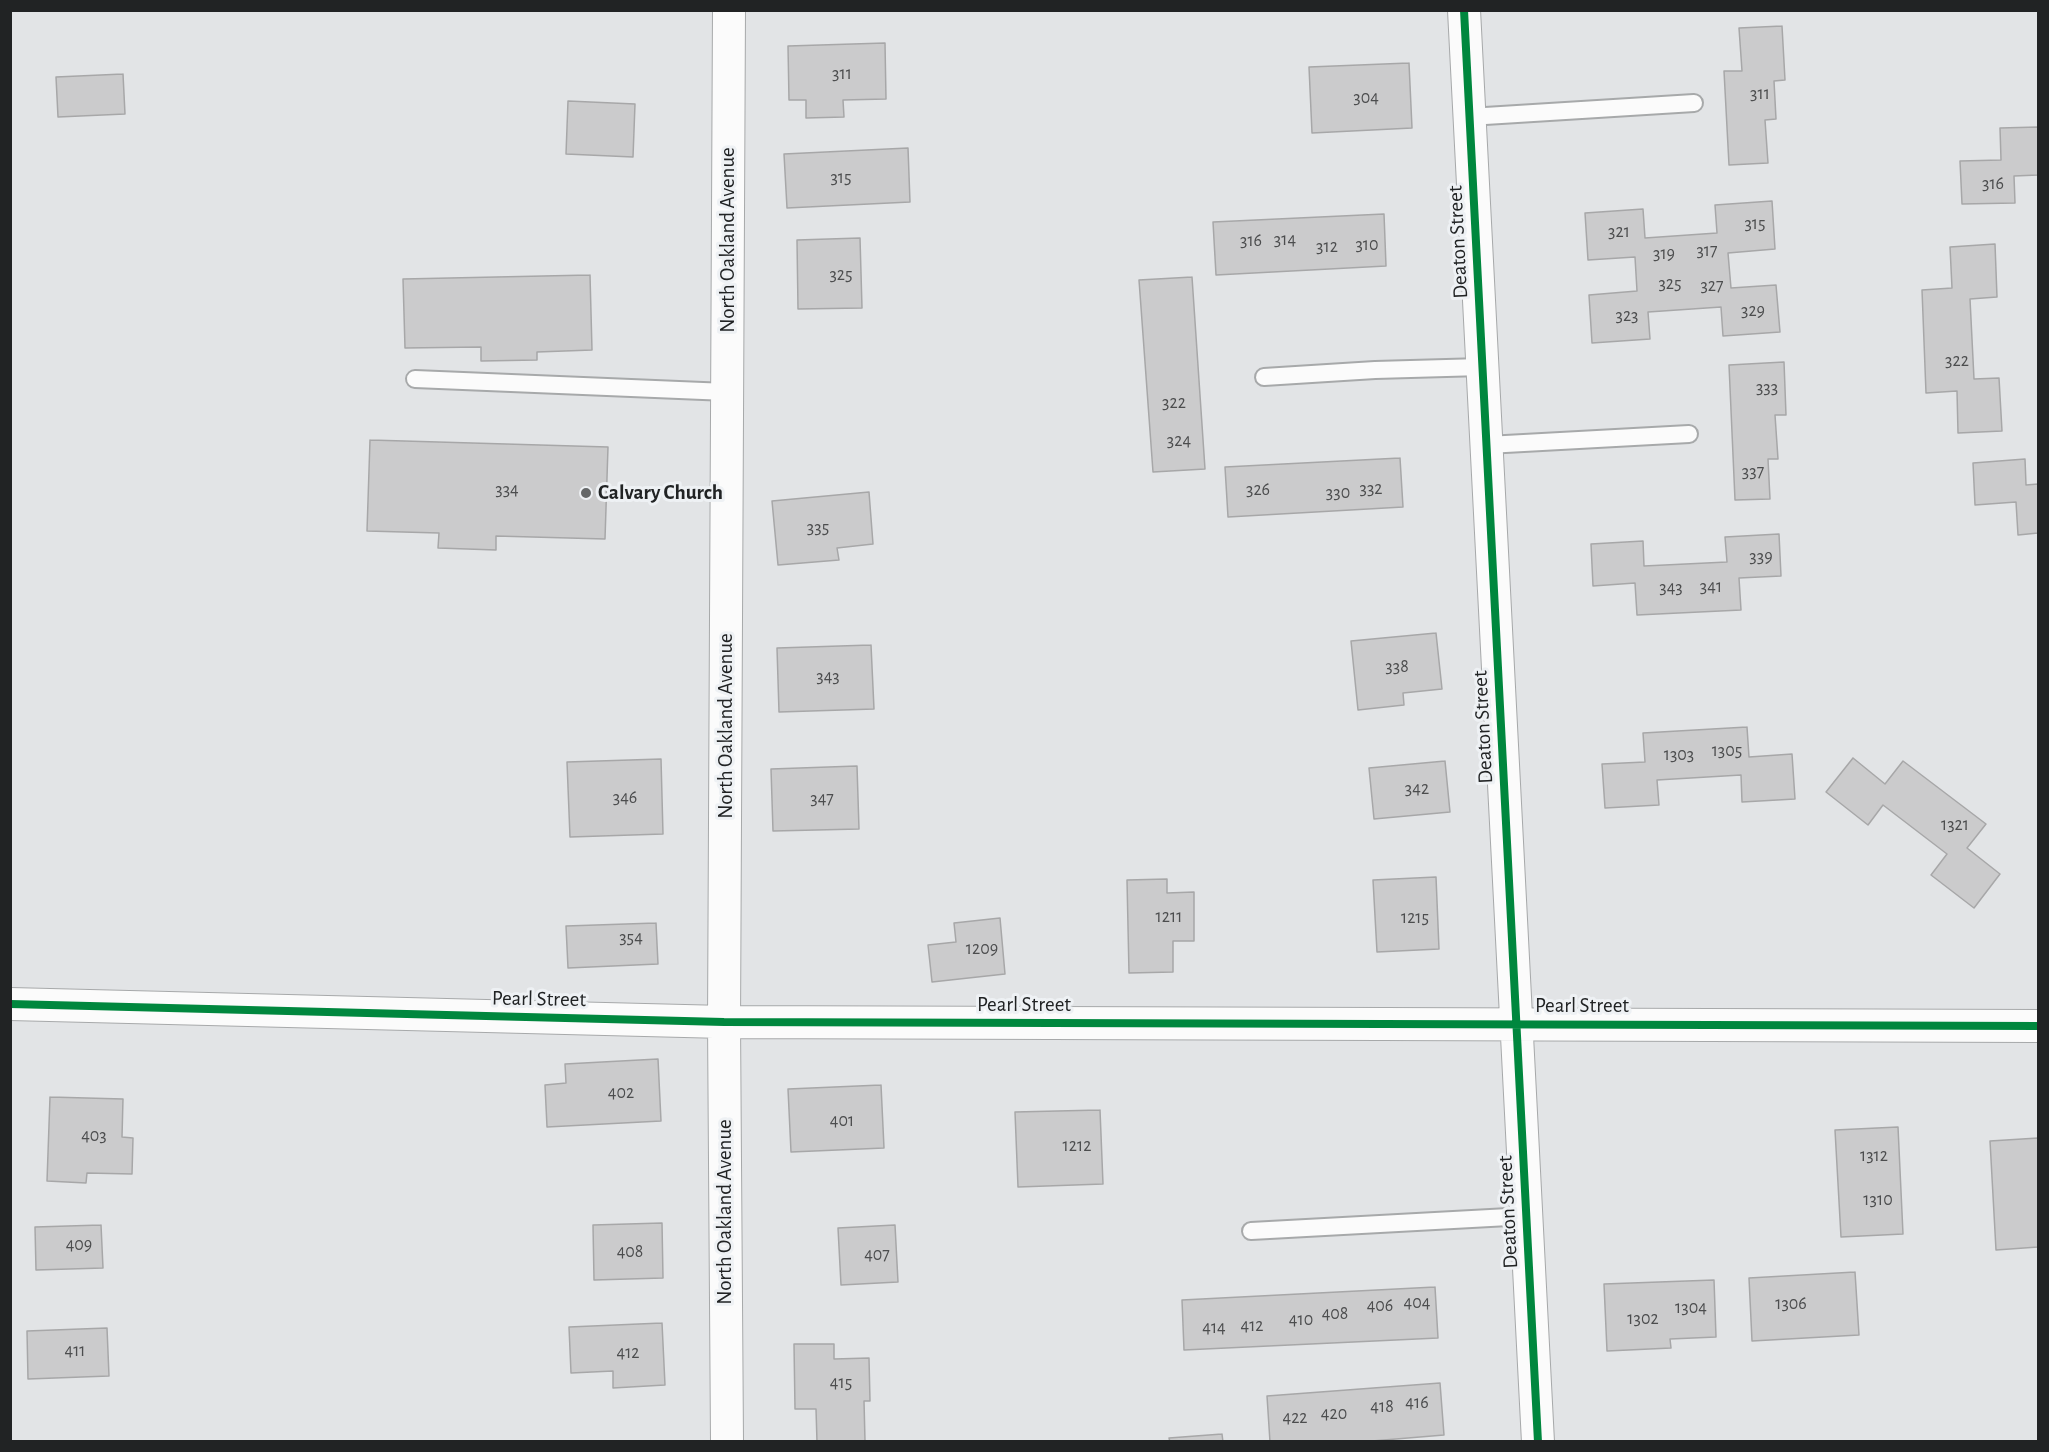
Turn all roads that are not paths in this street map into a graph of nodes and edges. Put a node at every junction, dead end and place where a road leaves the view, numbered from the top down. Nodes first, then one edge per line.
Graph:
1 (729, 10) edge
2 (1464, 10) edge
3 (1694, 103) dead end
4 (1469, 117) junction
5 (1482, 367) junction
6 (1264, 377) dead end
7 (415, 379) dead end
8 (727, 392) junction
9 (1689, 434) dead end
10 (1487, 445) junction
11 (10, 1004) edge
12 (724, 1022) junction
13 (1517, 1023) junction
14 (2038, 1026) edge
15 (1527, 1216) junction
16 (1251, 1231) dead end
17 (727, 1442) edge
18 (1538, 1442) edge

1 - 8 street, North Oakland Avenue
2 - 4 street, Deaton Street
3 - 4 lane
4 - 5 street, Deaton Street
5 - 6 lane
5 - 10 street, Deaton Street
7 - 8 lane
8 - 12 street, North Oakland Avenue
9 - 10 lane
10 - 13 street, Deaton Street
11 - 12 street, Pearl Street
12 - 13 street, Pearl Street
12 - 17 street, North Oakland Avenue
13 - 14 street, Pearl Street
13 - 15 street, Deaton Street
15 - 16 lane
15 - 18 street, Deaton Street

